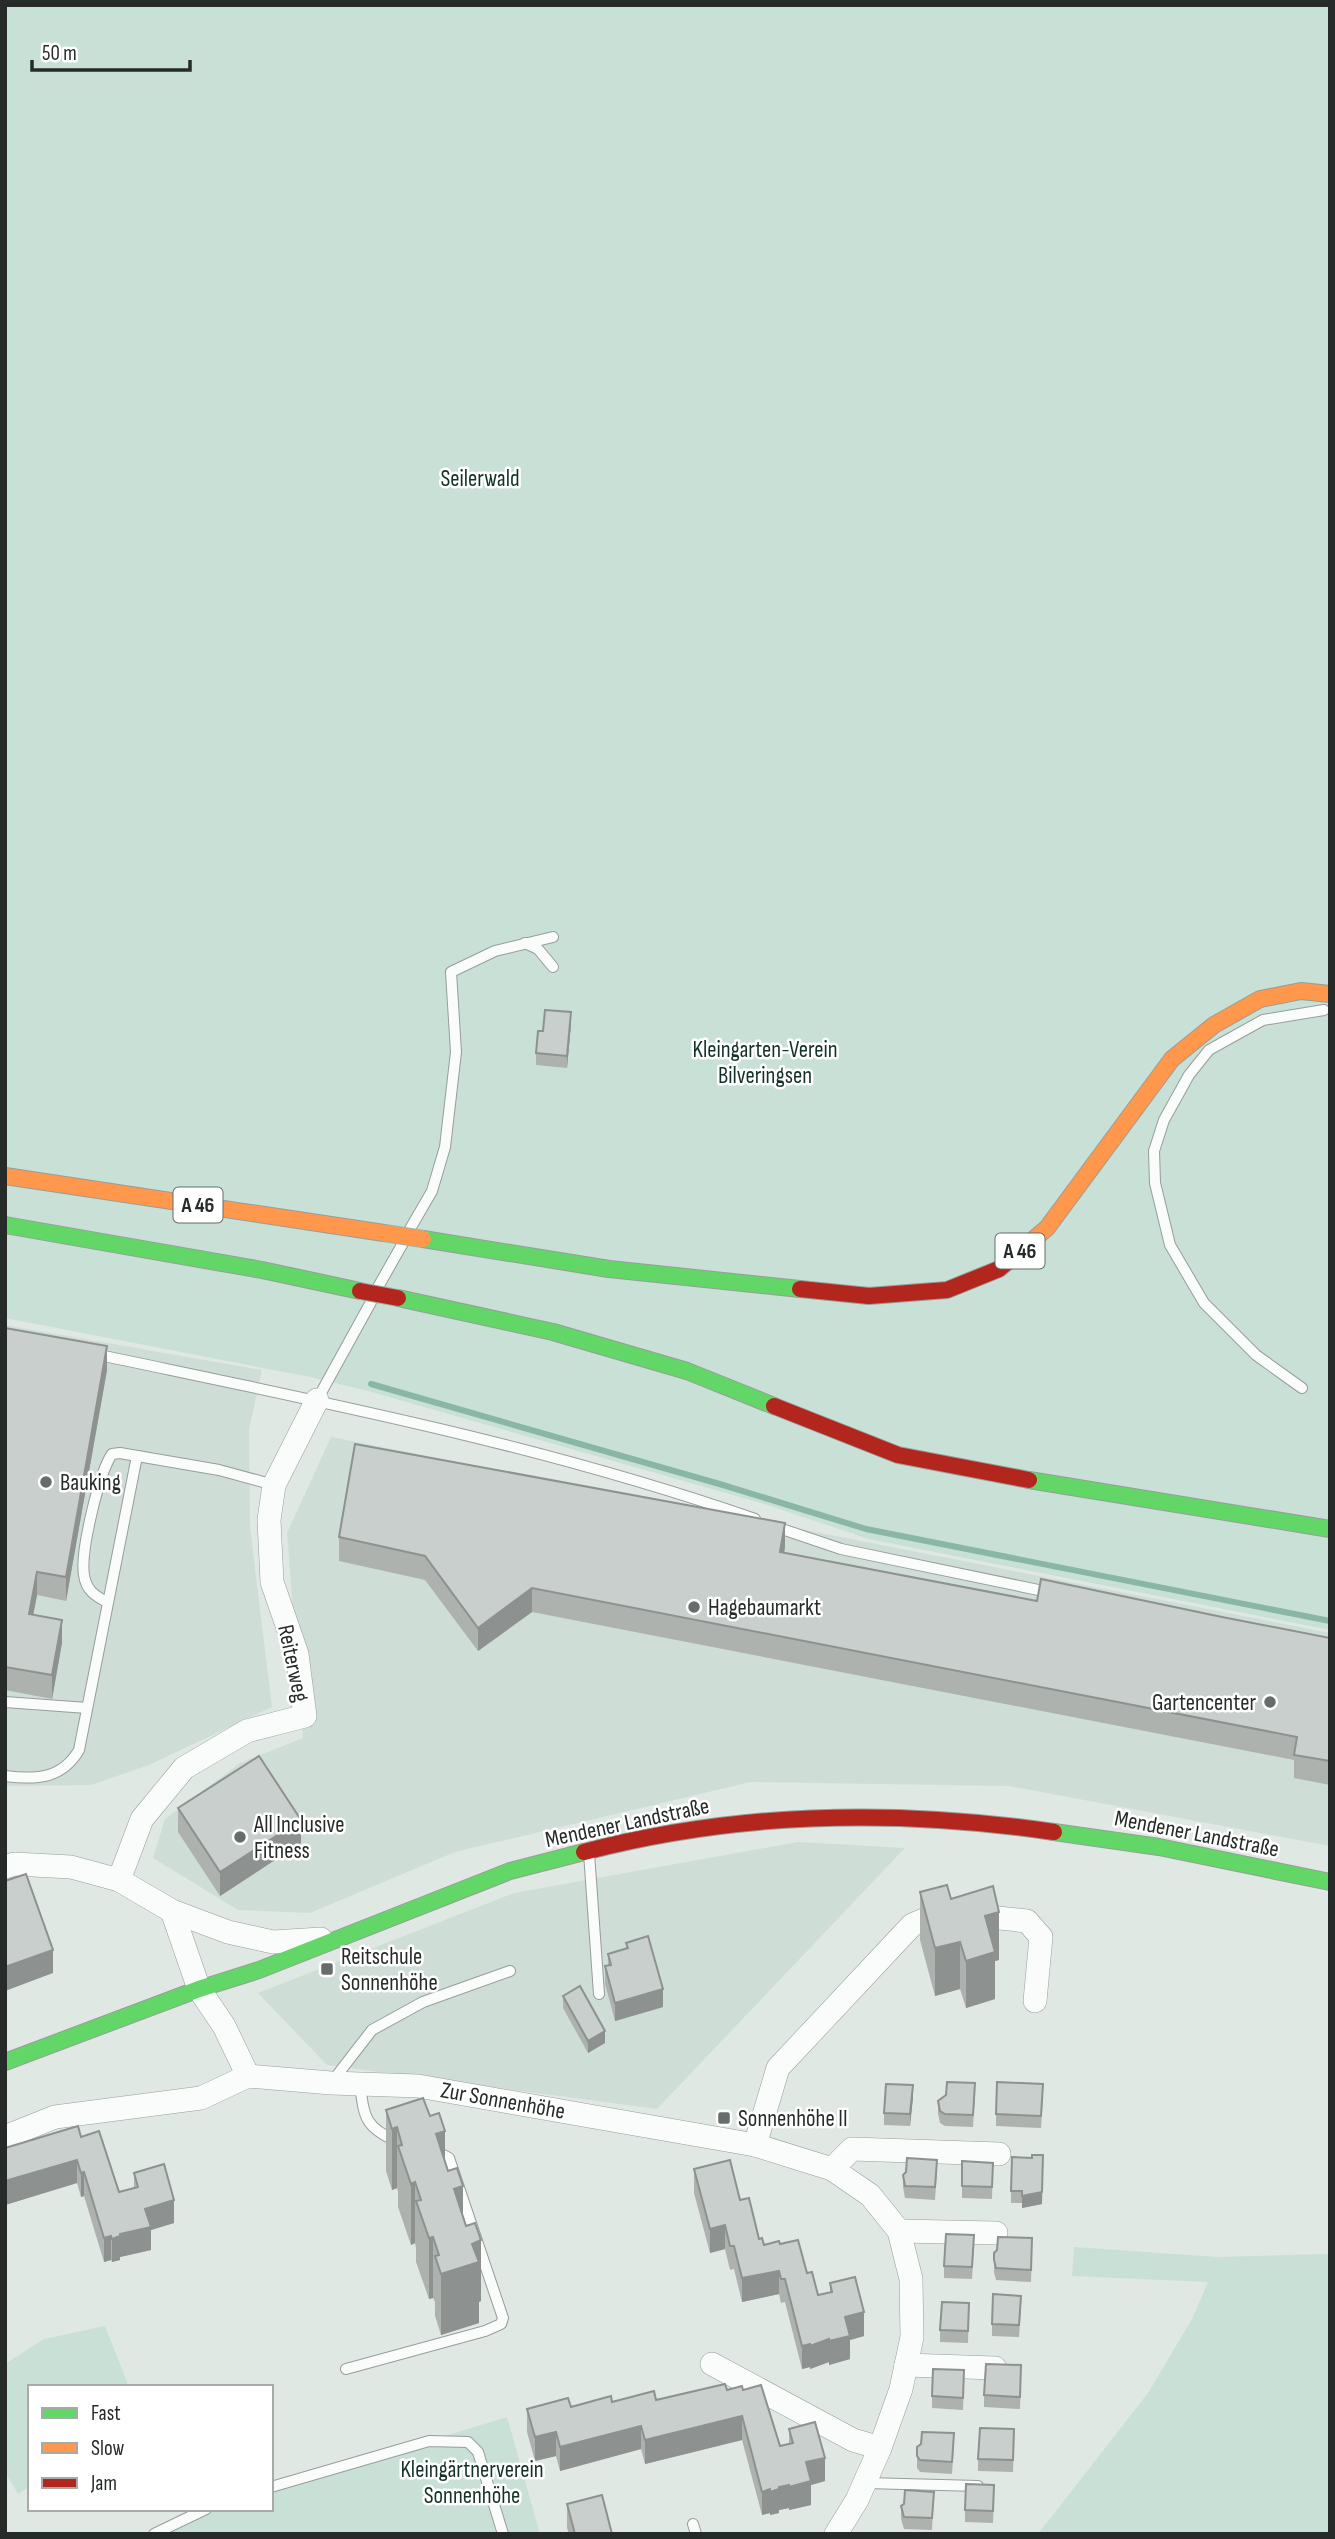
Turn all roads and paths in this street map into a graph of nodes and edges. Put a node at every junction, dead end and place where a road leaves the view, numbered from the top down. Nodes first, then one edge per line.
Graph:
1 (553, 937) dead end
2 (525, 943) junction
3 (553, 967) dead end
4 (1330, 993) edge
5 (1330, 1012) edge
6 (5, 1176) edge
7 (5, 1225) edge
8 (86, 1352) edge
9 (1302, 1388) dead end
10 (317, 1400) junction
11 (138, 1456) junction
12 (274, 1485) junction
13 (1330, 1529) edge
14 (1063, 1595) edge
15 (107, 1602) junction
16 (5, 1702) edge
17 (87, 1708) junction
18 (5, 1776) edge
19 (589, 1850) junction
20 (5, 1867) edge
21 (119, 1880) junction
22 (1330, 1882) edge
23 (172, 1911) junction
24 (341, 1938) junction
25 (510, 1970) dead end
26 (199, 1989) junction
27 (599, 1994) dead end
28 (1034, 2001) dead end
29 (5, 2062) edge
30 (248, 2076) junction
31 (331, 2083) junction
32 (360, 2084) junction
33 (5, 2137) edge
34 (407, 2144) edge
35 (755, 2145) junction
36 (423, 2148) edge
37 (999, 2154) dead end
38 (832, 2169) junction
39 (899, 2231) junction
40 (996, 2234) dead end
41 (712, 2364) dead end
42 (906, 2365) junction
43 (995, 2368) edge
44 (346, 2369) dead end
45 (880, 2448) junction
46 (866, 2483) junction
47 (273, 2486) edge
48 (989, 2487) edge
49 (202, 2511) edge
50 (154, 2534) edge
51 (503, 2534) edge
52 (836, 2534) edge

1 - 2 lane
2 - 3 lane
2 - 10 lane
4 - 6 main road, A 46, bridge
5 - 9 lane
7 - 13 main road, A 46, bridge
8 - 10 lane
10 - 12 street, Reiterweg
10 - 14 lane
11 - 12 lane
11 - 15 lane
11 - 15 lane
12 - 21 street, Reiterweg
15 - 17 lane
16 - 17 lane
17 - 18 lane
19 - 22 main road, Mendener Landstraße
19 - 24 main road, Mendener Landstraße
19 - 27 lane
20 - 21 street
21 - 23 street
23 - 24 street
23 - 26 street
24 - 26 main road, Mendener Landstraße
25 - 31 lane
26 - 29 main road, Mendener Landstraße
26 - 30 street
28 - 35 street
30 - 31 street, Zur Sonnenhöhe
30 - 33 street, Zur Sonnenhöhe
31 - 32 street, Zur Sonnenhöhe
32 - 34 lane
32 - 35 street, Zur Sonnenhöhe
35 - 38 street, Zur Sonnenhöhe
36 - 44 lane
37 - 38 street
38 - 39 street, Zur Sonnenhöhe
39 - 40 street
39 - 42 street, Zur Sonnenhöhe
41 - 45 street
42 - 43 street
42 - 45 street, Zur Sonnenhöhe
45 - 46 street, Zur Sonnenhöhe
46 - 48 lane
46 - 52 street, Zur Sonnenhöhe
47 - 51 lane
49 - 50 lane

